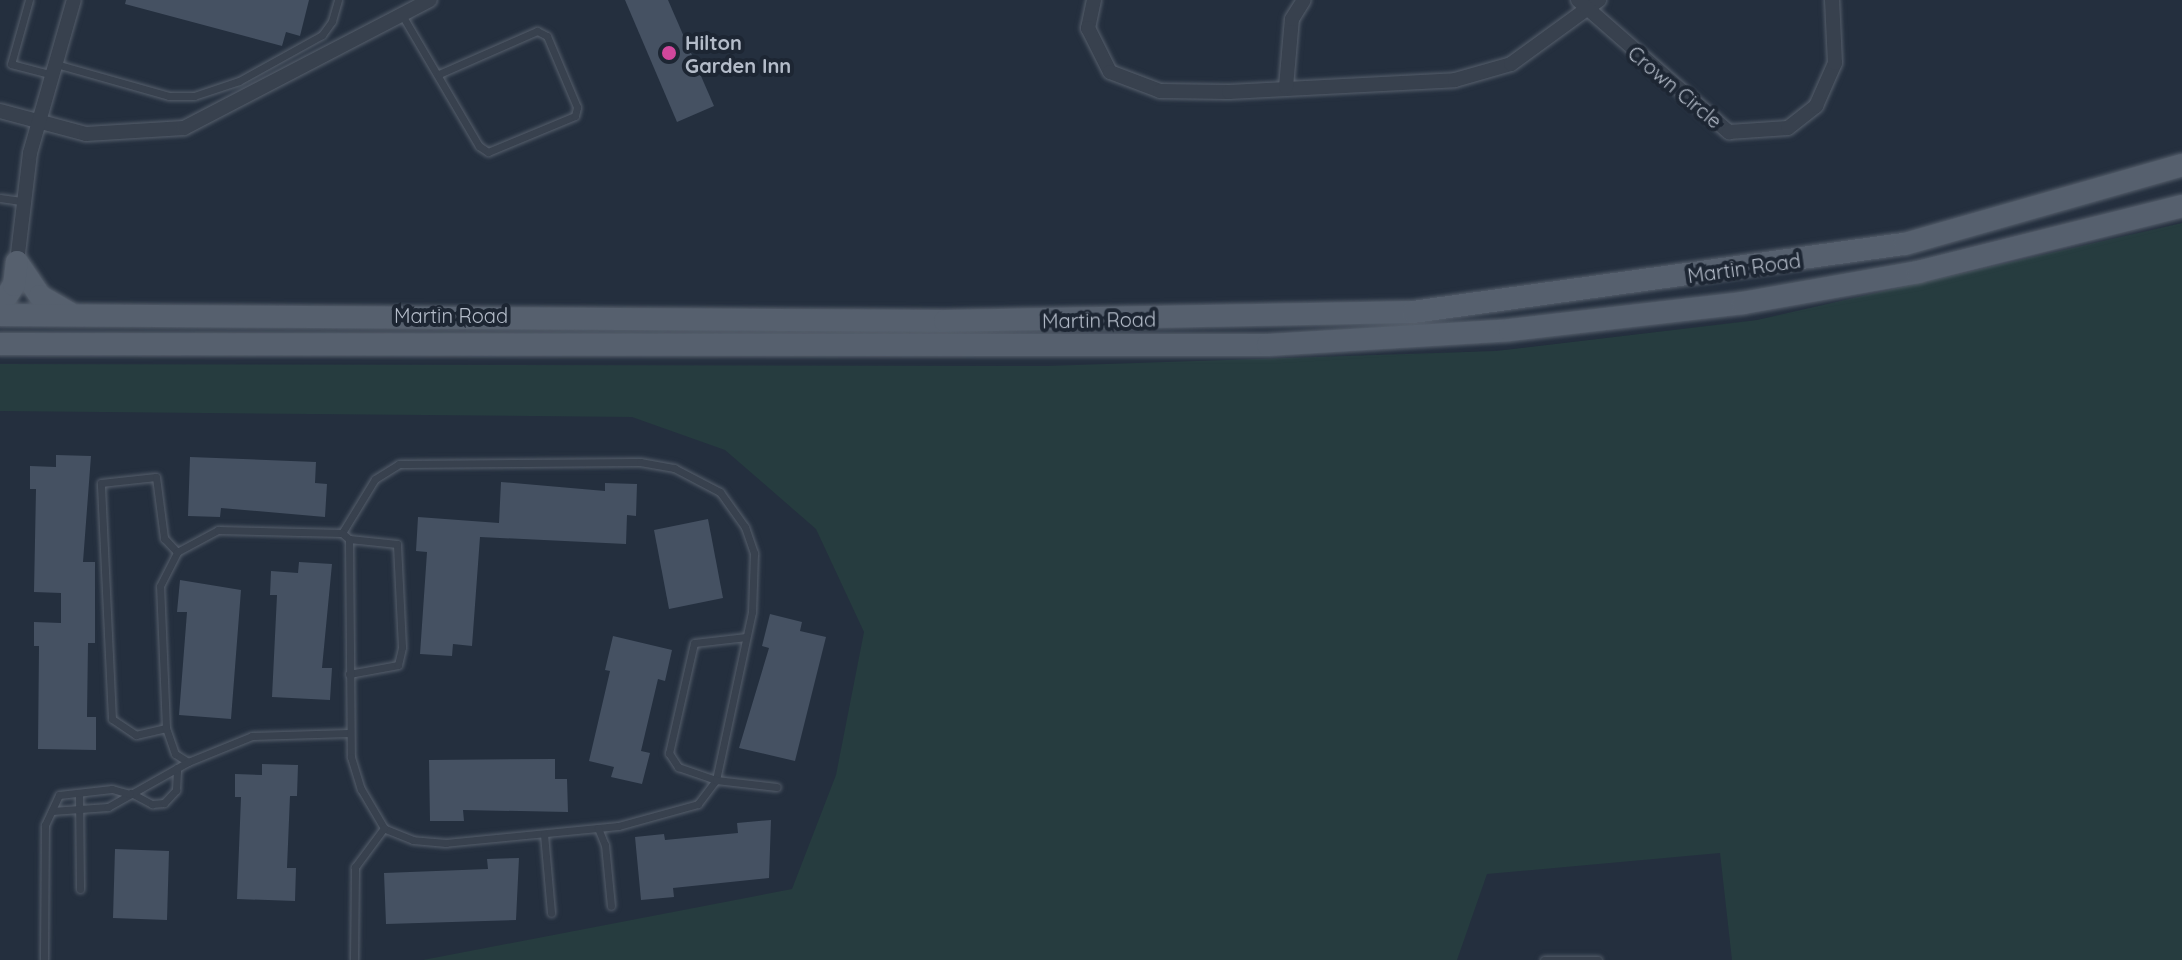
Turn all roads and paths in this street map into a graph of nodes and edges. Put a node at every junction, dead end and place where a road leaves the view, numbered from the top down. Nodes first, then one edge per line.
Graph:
1 (29, 0) edge
2 (74, 0) edge
3 (338, 0) edge
4 (430, 0) edge
5 (1094, 0) edge
6 (1304, 0) edge
7 (1599, 0) edge
8 (1832, 0) edge
9 (1582, 6) edge
10 (402, 15) junction
11 (54, 70) junction
12 (439, 74) junction
13 (1286, 87) junction
14 (0, 111) edge
15 (39, 122) junction
16 (2182, 165) edge
17 (0, 198) edge
18 (21, 201) junction
19 (2182, 206) edge
20 (17, 262) junction
21 (0, 307) edge
22 (0, 315) edge
23 (73, 315) junction
24 (0, 344) edge
25 (342, 533) junction
26 (349, 539) junction
27 (177, 552) junction
28 (746, 637) junction
29 (349, 674) junction
30 (166, 728) junction
31 (349, 733) junction
32 (188, 762) junction
33 (177, 768) junction
34 (716, 780) junction
35 (777, 787) dead end
36 (79, 793) junction
37 (130, 794) junction
38 (80, 809) junction
39 (52, 811) junction
40 (384, 828) junction
41 (598, 828) junction
42 (544, 834) junction
43 (80, 889) dead end
44 (611, 906) dead end
45 (551, 913) dead end
46 (44, 960) edge
47 (354, 960) edge
48 (1544, 960) edge
49 (1598, 960) edge

1 - 11 lane
2 - 11 street
3 - 11 lane
4 - 10 street
5 - 13 street
6 - 13 street
7 - 9 street
8 - 9 street, Crown Circle
9 - 13 street
10 - 12 lane
10 - 15 street
11 - 15 street
12 - 12 lane
14 - 15 street
15 - 18 street
16 - 23 main road, Martin Road
17 - 18 lane
18 - 20 street
19 - 24 main road, Martin Road
20 - 21 main road
20 - 23 main road
22 - 23 main road, Martin Road
25 - 26 lane
25 - 27 lane
25 - 28 lane
26 - 29 lane
26 - 29 lane
27 - 30 lane
27 - 30 lane
28 - 34 lane
28 - 34 lane
29 - 31 lane
30 - 32 lane
31 - 32 lane
31 - 40 lane
32 - 33 lane
33 - 37 lane
33 - 37 lane
34 - 35 lane
34 - 41 lane
36 - 37 lane
36 - 38 lane
36 - 39 lane
37 - 38 lane
38 - 39 lane
38 - 43 lane
39 - 46 lane
40 - 42 lane
40 - 47 lane
41 - 42 lane
41 - 44 lane
42 - 45 lane
48 - 49 lane

